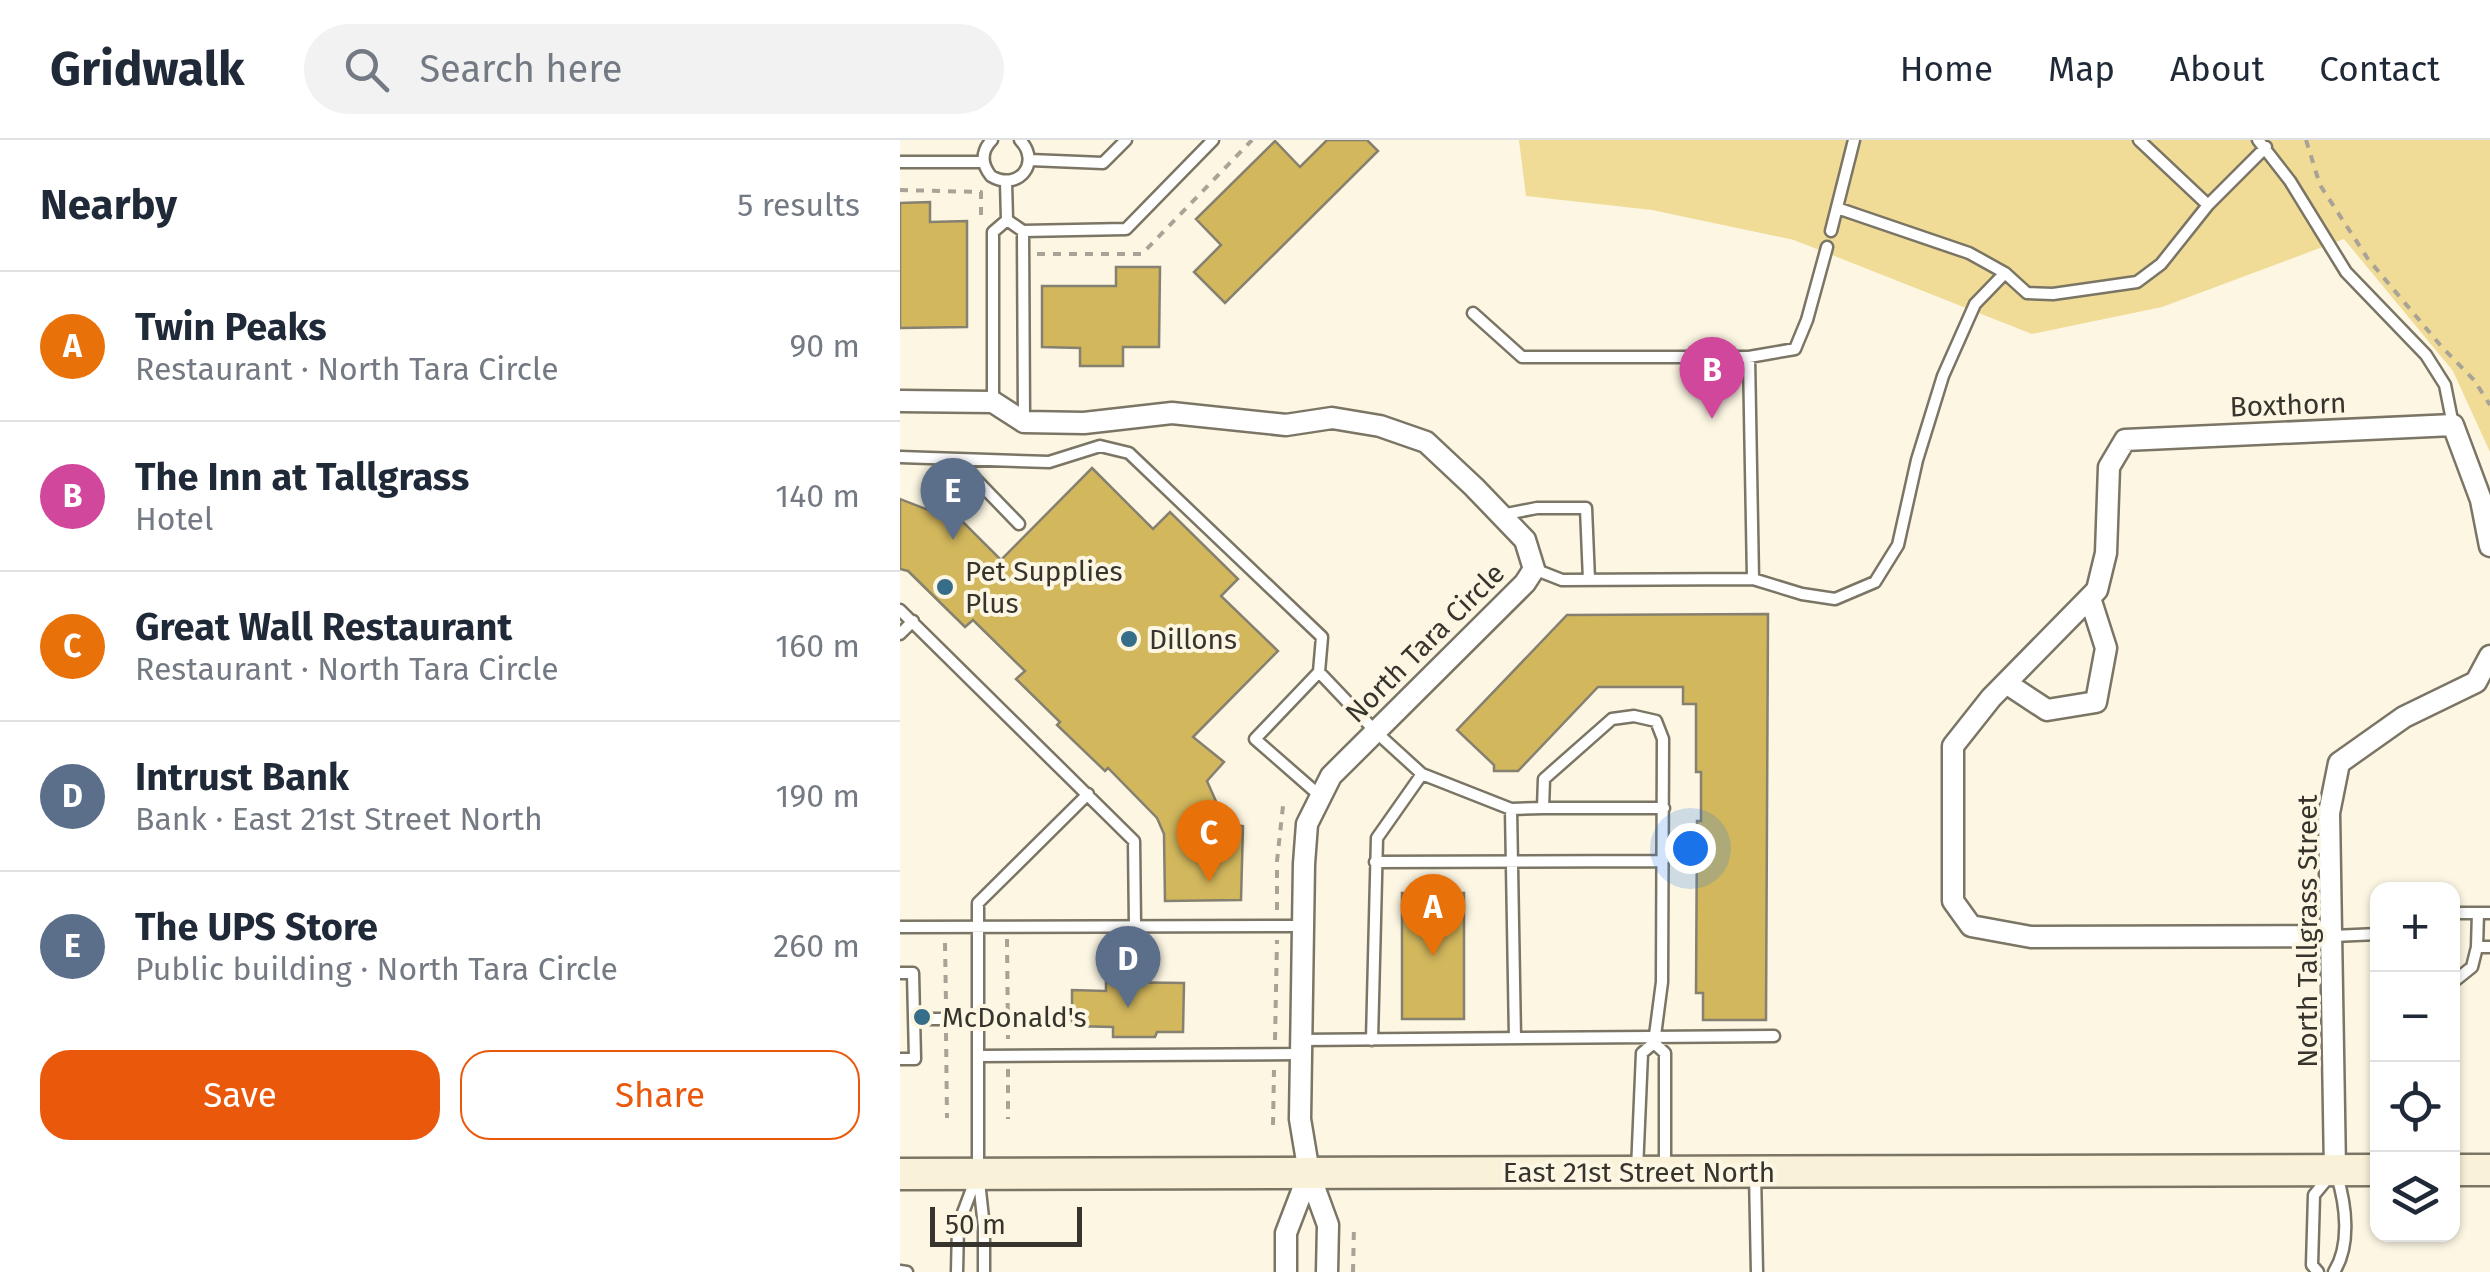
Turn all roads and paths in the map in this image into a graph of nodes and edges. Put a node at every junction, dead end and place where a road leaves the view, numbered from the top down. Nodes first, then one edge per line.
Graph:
1 (992, 140) edge
2 (1020, 140) edge
3 (1126, 140) edge
4 (1213, 140) edge
5 (1854, 140) edge
6 (2138, 140) edge
7 (2306, 140) edge
8 (2262, 144) edge
9 (1030, 160) junction
10 (900, 162) edge
11 (983, 162) junction
12 (1006, 182) junction
13 (900, 190) edge
14 (2208, 205) junction
15 (1836, 208) junction
16 (1008, 220) junction
17 (1023, 230) junction
18 (1831, 230) dead end
19 (981, 231) dead end
20 (1827, 248) dead end
21 (2005, 273) junction
22 (1473, 313) dead end
23 (1749, 357) junction
24 (900, 400) edge
25 (993, 402) junction
26 (2490, 405) edge
27 (1024, 422) junction
28 (2452, 425) junction
29 (900, 457) edge
30 (957, 460) junction
31 (1501, 515) junction
32 (1019, 524) dead end
33 (2490, 546) edge
34 (1534, 570) junction
35 (1753, 579) junction
36 (1588, 580) junction
37 (2090, 598) junction
38 (900, 610) edge
39 (914, 621) junction
40 (900, 634) edge
41 (2490, 656) edge
42 (1319, 672) junction
43 (2006, 683) junction
44 (1377, 733) junction
45 (1422, 774) junction
46 (1088, 794) junction
47 (1319, 795) junction
48 (1283, 806) dead end
49 (1543, 808) junction
50 (1664, 808) junction
51 (1511, 809) junction
52 (1663, 861) junction
53 (1374, 862) junction
54 (1512, 864) junction
55 (2484, 913) edge
56 (978, 926) junction
57 (1135, 926) junction
58 (1277, 926) junction
59 (1303, 926) junction
60 (900, 927) edge
61 (2370, 934) edge
62 (2332, 936) junction
63 (1007, 937) dead end
64 (2477, 947) junction
65 (2490, 947) edge
66 (900, 973) edge
67 (2460, 977) edge
68 (914, 1019) junction
69 (978, 1019) junction
70 (1774, 1036) dead end
71 (1515, 1038) junction
72 (1372, 1040) junction
73 (1654, 1040) junction
74 (1301, 1047) junction
75 (1274, 1054) junction
76 (978, 1056) junction
77 (1008, 1056) junction
78 (900, 1059) edge
79 (1008, 1119) dead end
80 (1273, 1125) dead end
81 (2334, 1170) junction
82 (2370, 1170) edge
83 (2460, 1170) edge
84 (2490, 1170) edge
85 (1651, 1171) junction
86 (978, 1172) junction
87 (1755, 1172) junction
88 (1310, 1173) junction
89 (900, 1174) edge
90 (1354, 1226) dead end
91 (957, 1272) edge
92 (984, 1272) edge
93 (1286, 1272) edge
94 (1327, 1272) edge
95 (1352, 1272) edge
96 (1756, 1272) edge
97 (2318, 1272) edge
98 (2334, 1272) edge

1 - 11 lane
2 - 9 lane
3 - 9 lane
4 - 17 lane
5 - 15 lane
6 - 14 lane
7 - 26 path
8 - 14 lane
8 - 28 lane
9 - 12 lane
10 - 11 lane
11 - 12 lane
12 - 16 lane
13 - 19 path
14 - 21 lane
15 - 18 lane
15 - 21 lane
16 - 17 lane
16 - 25 lane
17 - 27 lane
20 - 23 lane
21 - 35 lane
22 - 23 lane
23 - 35 lane
24 - 25 street
25 - 27 street
27 - 31 street, North Tara Circle
28 - 33 street
28 - 37 street, Boxthorn
29 - 30 lane
30 - 32 lane
30 - 42 lane
31 - 34 street, North Tara Circle
31 - 36 lane
34 - 36 lane
34 - 44 street, North Tara Circle
35 - 36 lane
37 - 43 street
37 - 43 street
38 - 39 lane
39 - 40 lane
39 - 46 lane
41 - 62 street, North Tallgrass Street
42 - 44 lane
42 - 47 lane
43 - 62 street
44 - 45 lane
44 - 47 street, North Tara Circle
45 - 51 lane
45 - 53 lane
46 - 56 lane
46 - 57 lane
47 - 59 street, North Tara Circle
48 - 58 path
49 - 50 lane
49 - 50 lane
49 - 51 lane
50 - 52 lane
51 - 54 lane
52 - 54 lane
52 - 73 lane
53 - 54 lane
53 - 72 lane
54 - 71 lane
55 - 64 lane
56 - 57 lane
56 - 60 lane
56 - 69 lane
57 - 58 lane
58 - 59 lane
58 - 75 path
59 - 74 street, North Tara Circle
61 - 62 lane
62 - 81 street, North Tallgrass Street
63 - 77 path
64 - 65 lane
64 - 67 lane
66 - 68 lane
68 - 69 lane
68 - 78 lane
69 - 76 lane
70 - 73 lane
71 - 72 lane
71 - 73 lane
72 - 74 lane
73 - 85 lane
73 - 85 lane
74 - 75 lane
74 - 88 street, North Tara Circle
75 - 77 lane
75 - 80 path
76 - 77 lane
76 - 86 lane
77 - 79 path
81 - 82 main road, East 21st Street North
81 - 87 main road, East 21st Street North
81 - 97 lane
81 - 98 lane
83 - 84 main road
85 - 87 main road, East 21st Street North
85 - 88 main road, East 21st Street North
86 - 88 main road, East 21st Street North
86 - 89 main road, East 21st Street North
86 - 91 lane
86 - 92 lane
87 - 96 lane
88 - 93 street
88 - 94 street, North Tara Circle
90 - 95 path

